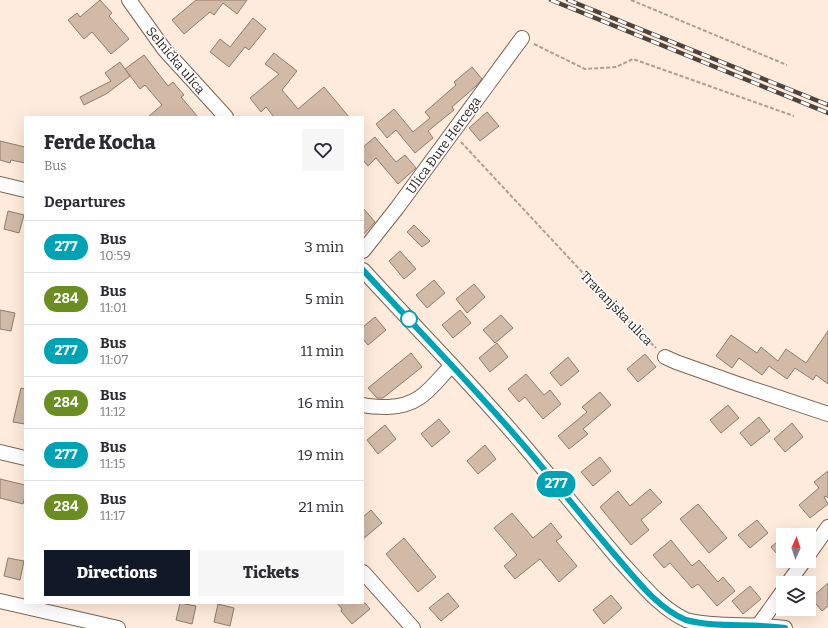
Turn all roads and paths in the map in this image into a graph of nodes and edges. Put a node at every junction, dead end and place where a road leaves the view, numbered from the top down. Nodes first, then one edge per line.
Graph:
1 (129, 0) edge
2 (631, 0) edge
3 (522, 38) joint
4 (787, 65) dead end
5 (225, 116) edge
6 (794, 116) dead end
7 (452, 133) junction
8 (0, 184) edge
9 (24, 190) edge
10 (364, 250) edge
11 (364, 271) edge
12 (665, 357) joint
13 (452, 365) junction
14 (364, 405) edge
15 (828, 414) edge
16 (0, 452) edge
17 (24, 458) edge
18 (828, 526) edge
19 (816, 544) edge
20 (364, 573) edge
21 (0, 601) edge
22 (776, 601) edge
23 (683, 624) edge
24 (758, 626) junction
25 (118, 628) edge
26 (413, 628) edge
27 (785, 628) edge

1 - 5 street, Selnička ulica
2 - 4 path
3 - 6 path
3 - 7 street, Ulica Đure Hercega
7 - 10 street, Ulica Đure Hercega
7 - 12 path, Travanjska ulica
8 - 9 street
11 - 13 street
12 - 15 street
13 - 14 street
13 - 23 street
16 - 17 street
18 - 19 street
20 - 26 street
21 - 25 street
22 - 24 street
23 - 24 street
24 - 27 street

